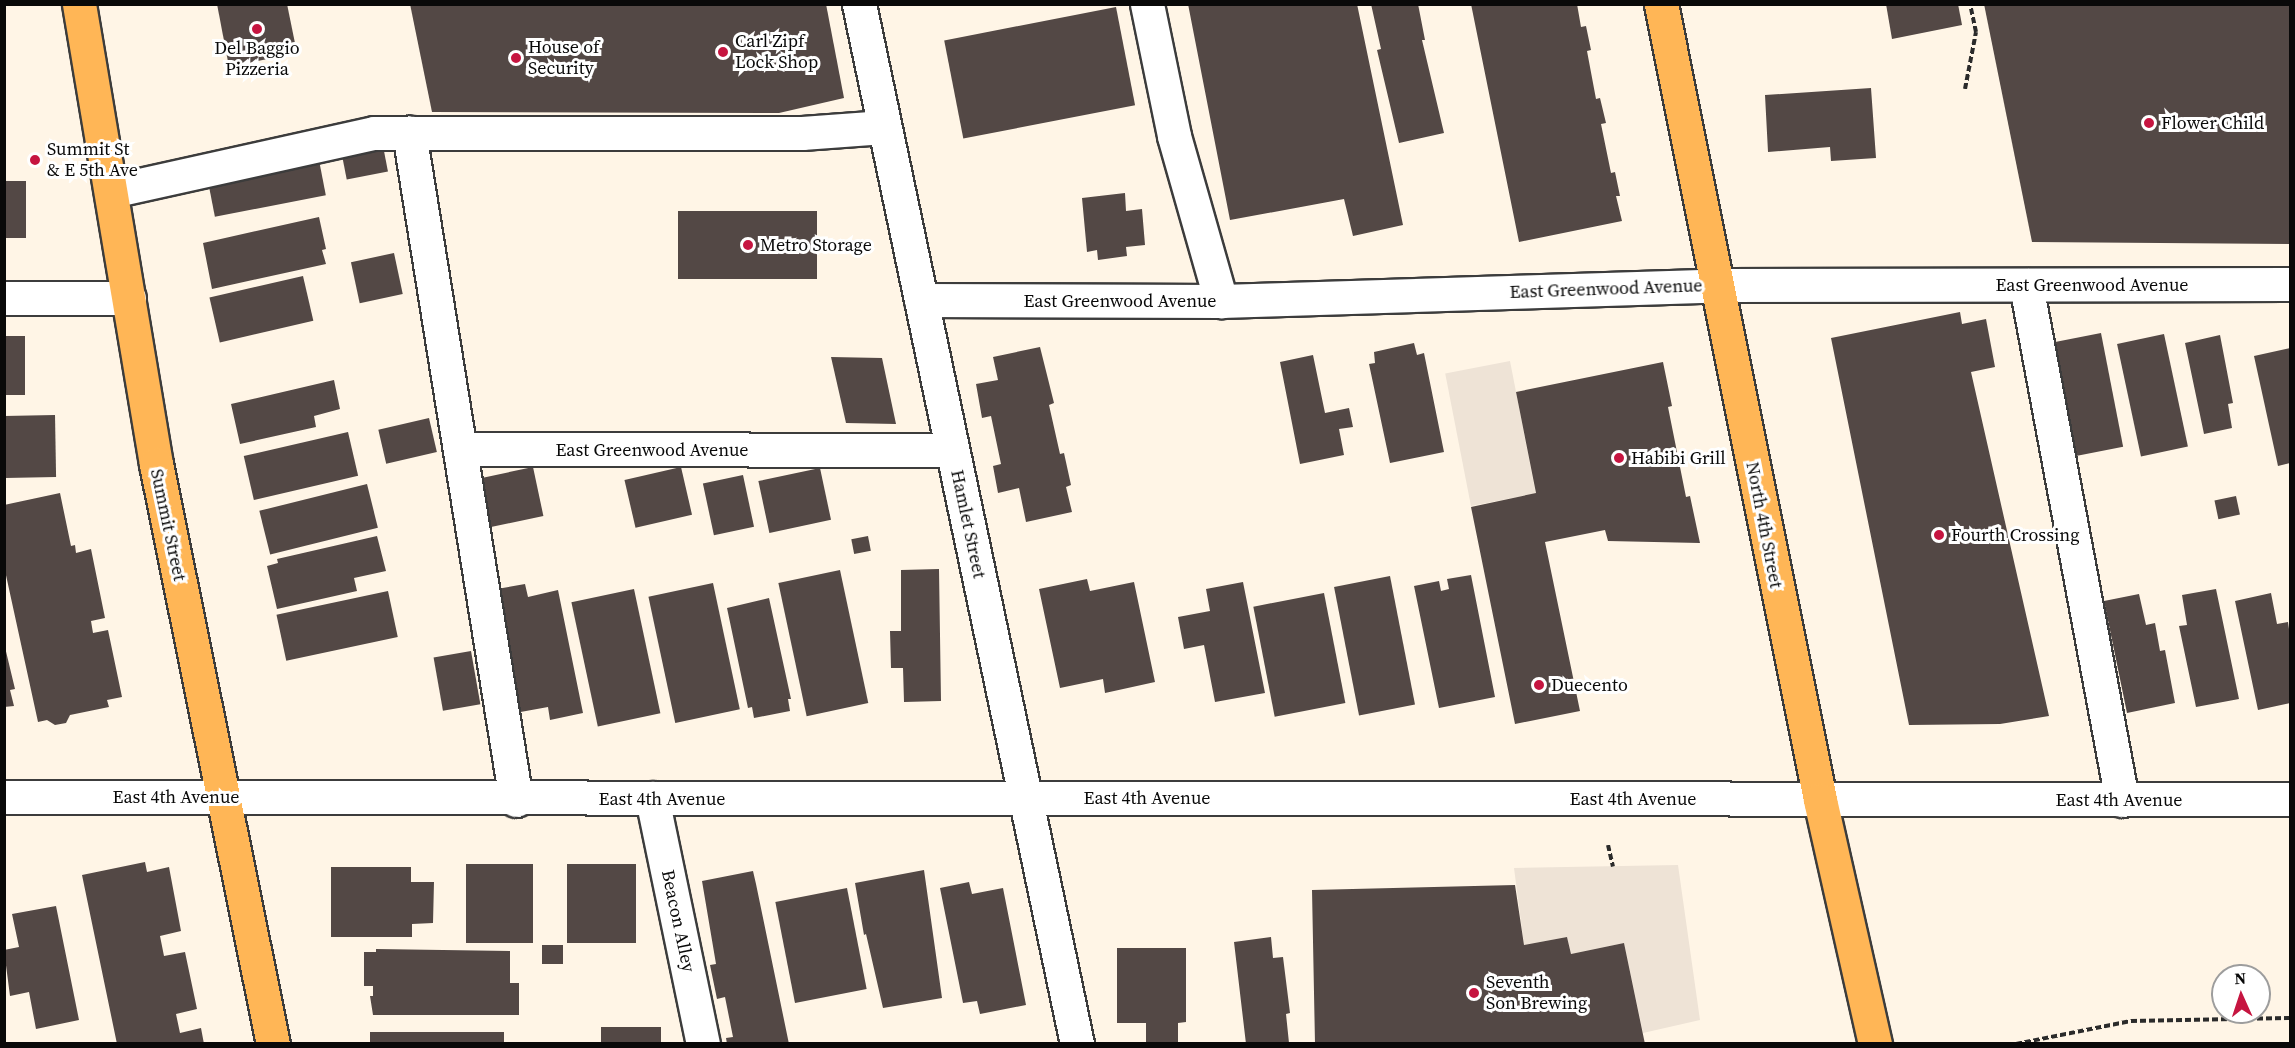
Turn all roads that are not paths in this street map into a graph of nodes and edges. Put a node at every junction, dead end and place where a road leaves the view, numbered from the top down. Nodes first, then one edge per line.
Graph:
1 (80, 4) edge
2 (859, 4) edge
3 (1147, 4) edge
4 (1661, 4) edge
5 (884, 127) junction
6 (409, 133) junction
7 (112, 191) junction
8 (2290, 284) edge
9 (1717, 285) junction
10 (2026, 285) junction
11 (4, 298) edge
12 (129, 298) junction
13 (921, 300) junction
14 (1221, 301) junction
15 (460, 449) junction
16 (952, 450) junction
17 (4, 797) edge
18 (224, 797) junction
19 (652, 798) junction
20 (1025, 798) junction
21 (2290, 799) edge
22 (516, 800) junction
23 (1820, 800) junction
24 (2122, 800) junction
25 (273, 1044) edge
26 (703, 1044) edge
27 (1077, 1044) edge
28 (1875, 1044) edge

1 - 7 main road, Summit Street
2 - 5 street, Hamlet Street
3 - 14 street
4 - 9 main road, North 4th Street
5 - 6 street
5 - 13 street, Hamlet Street
6 - 7 street
6 - 15 street
7 - 12 main road, Summit Street
8 - 10 street, East Greenwood Avenue
9 - 10 street, East Greenwood Avenue
9 - 14 street, East Greenwood Avenue
9 - 23 main road, North 4th Street
10 - 24 street
11 - 12 street
12 - 18 main road, Summit Street
13 - 14 street, East Greenwood Avenue
13 - 16 street, Hamlet Street
15 - 16 street, East Greenwood Avenue
15 - 22 street
16 - 20 street, Hamlet Street
17 - 18 street, East 4th Avenue
18 - 22 street, East 4th Avenue
18 - 25 main road, Summit Street
19 - 20 street, East 4th Avenue
19 - 22 street, East 4th Avenue
19 - 26 street, Beacon Alley
20 - 23 street, East 4th Avenue
20 - 27 street, Hamlet Street
21 - 24 street, East 4th Avenue
23 - 24 street, East 4th Avenue
23 - 28 main road, North 4th Street

